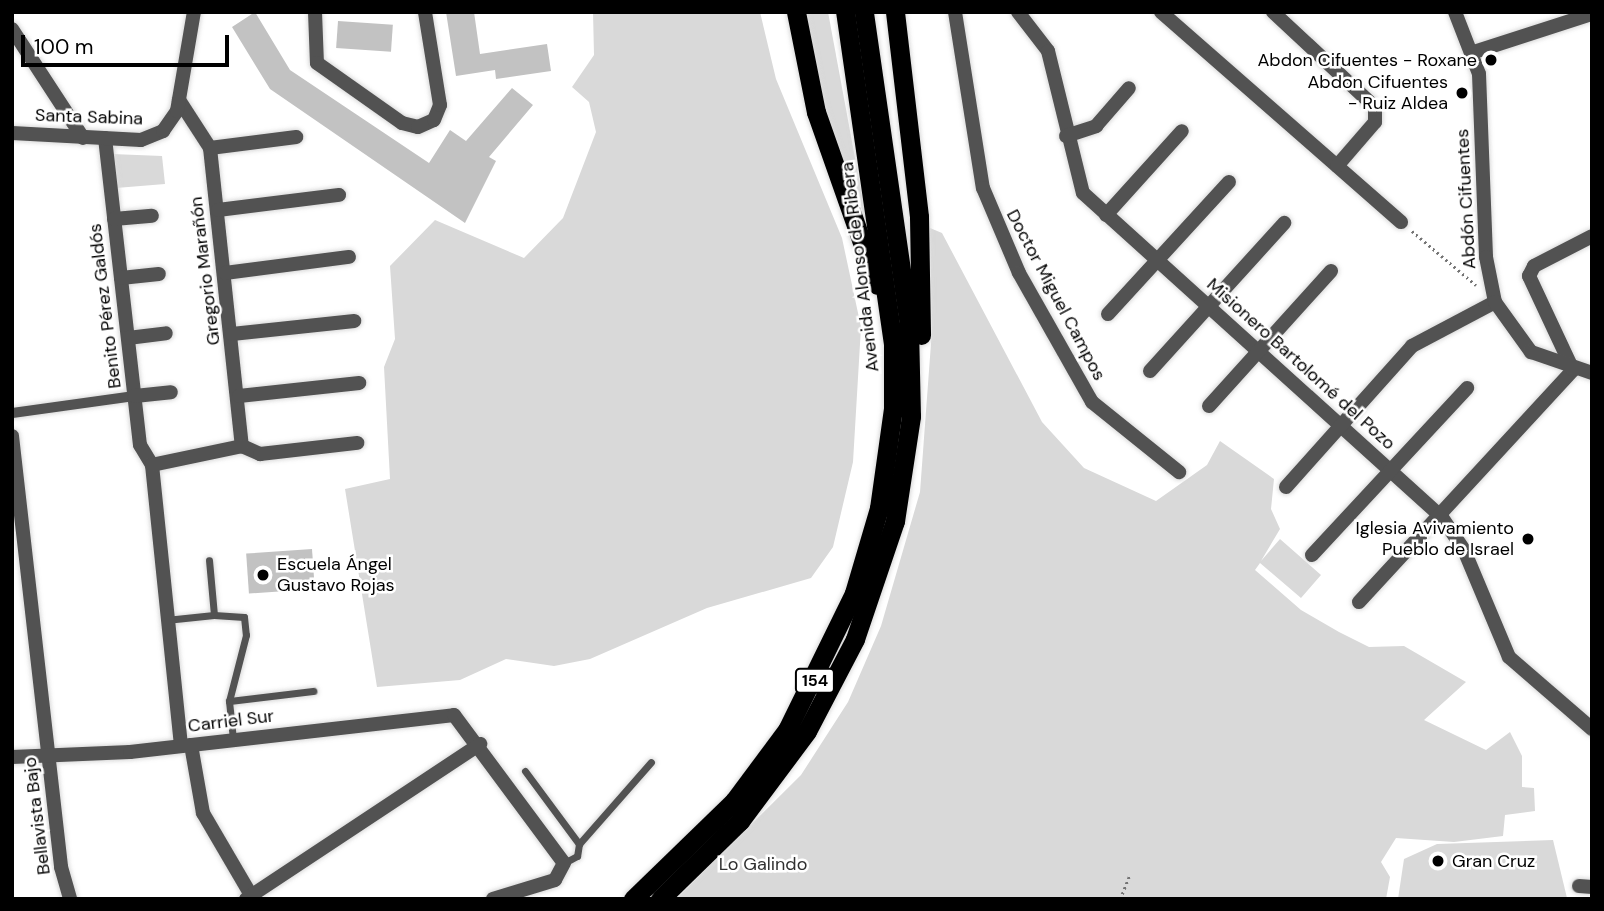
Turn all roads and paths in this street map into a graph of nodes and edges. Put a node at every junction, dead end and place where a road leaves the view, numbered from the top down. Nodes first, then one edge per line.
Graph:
1 (194, 12) edge
2 (315, 12) edge
3 (425, 12) edge
4 (796, 12) edge
5 (845, 12) edge
6 (864, 12) edge
7 (895, 12) edge
8 (954, 12) edge
9 (1018, 12) edge
10 (1161, 12) edge
11 (1273, 12) edge
12 (1455, 12) edge
13 (1592, 14) edge
14 (12, 29) edge
15 (1474, 52) junction
16 (1129, 88) dead end
17 (180, 100) junction
18 (1182, 131) dead end
19 (12, 133) edge
20 (1066, 136) junction
21 (296, 137) dead end
22 (83, 138) junction
23 (104, 138) junction
24 (210, 148) junction
25 (1337, 166) junction
26 (1229, 182) dead end
27 (340, 195) dead end
28 (218, 210) junction
29 (1106, 215) junction
30 (152, 216) dead end
31 (114, 219) junction
32 (1401, 222) joint
33 (1284, 223) dead end
34 (1592, 236) edge
35 (349, 257) dead end
36 (1157, 260) junction
37 (1331, 271) dead end
38 (225, 273) junction
39 (159, 274) dead end
40 (121, 278) junction
41 (1495, 302) junction
42 (1208, 307) junction
43 (1108, 314) dead end
44 (354, 321) dead end
45 (166, 333) dead end
46 (232, 334) junction
47 (128, 338) junction
48 (893, 344) junction
49 (1258, 351) junction
50 (1573, 370) junction
51 (1150, 371) dead end
52 (1592, 373) edge
53 (359, 383) dead end
54 (1467, 388) dead end
55 (171, 392) dead end
56 (135, 396) junction
57 (239, 396) junction
58 (1209, 406) dead end
59 (12, 413) edge
60 (911, 416) junction
61 (1340, 424) junction
62 (12, 436) edge
63 (357, 443) dead end
64 (242, 446) junction
65 (152, 465) junction
66 (1390, 471) junction
67 (1178, 472) dead end
68 (15, 485) edge
69 (1286, 486) dead end
70 (1441, 516) junction
71 (1312, 555) dead end
72 (209, 560) dead end
73 (1359, 602) dead end
74 (215, 615) junction
75 (166, 620) junction
76 (313, 691) dead end
77 (229, 701) junction
78 (1592, 729) edge
79 (233, 740) junction
80 (480, 744) junction
81 (186, 746) junction
82 (49, 756) junction
83 (12, 757) edge
84 (651, 762) dead end
85 (526, 771) dead end
86 (579, 844) junction
87 (564, 863) junction
88 (1130, 874) dead end
89 (249, 897) edge
90 (70, 899) edge
91 (493, 899) edge
92 (633, 899) edge
93 (660, 899) edge
94 (1120, 899) edge

1 - 17 street, Santa Sabina
2 - 3 street
4 - 48 highway
5 - 48 highway, Avenida Alonso de Ribera / 154
6 - 60 highway, 154
7 - 60 highway
8 - 67 street, Doctor Miguel Campos
9 - 20 street, Misionero Bartolomé del Pozo
10 - 25 street
11 - 25 street
12 - 15 street, Abdón Cifuentes
13 - 15 street
14 - 22 street
15 - 41 street, Abdón Cifuentes
16 - 20 street
17 - 23 street, Santa Sabina
17 - 24 street, Gregorio Marañón
18 - 29 street
19 - 22 street, Santa Sabina
20 - 29 street, Misionero Bartolomé del Pozo
21 - 24 street
22 - 23 street, Santa Sabina
23 - 31 street, Benito Pérez Galdós
24 - 28 street, Gregorio Marañón
25 - 32 street
26 - 36 street
27 - 28 street
28 - 38 street, Gregorio Marañón
29 - 36 street, Misionero Bartolomé del Pozo
30 - 31 street
31 - 40 street, Benito Pérez Galdós
32 - 41 path
33 - 42 street
34 - 50 street
35 - 38 street
36 - 42 street, Misionero Bartolomé del Pozo
36 - 43 street
37 - 49 street
38 - 46 street, Gregorio Marañón
39 - 40 street
40 - 47 street, Benito Pérez Galdós
41 - 50 street, Abdón Cifuentes
41 - 61 street
42 - 49 street, Misionero Bartolomé del Pozo
42 - 51 street
44 - 46 street
45 - 47 street
46 - 57 street, Gregorio Marañón
47 - 56 street, Benito Pérez Galdós
48 - 92 highway, Avenida Alonso de Ribera / 154
49 - 58 street
49 - 61 street, Misionero Bartolomé del Pozo
50 - 52 street, Abdón Cifuentes
50 - 70 street
53 - 57 street
54 - 66 street
55 - 56 street
56 - 59 street
56 - 65 street, Benito Pérez Galdós
57 - 64 street, Gregorio Marañón
60 - 93 highway, 154
61 - 66 street, Misionero Bartolomé del Pozo
61 - 69 street
62 - 68 street, Bellavista Bajo
63 - 64 street
64 - 65 street
65 - 75 street, Benito Pérez Galdós
66 - 70 street, Misionero Bartolomé del Pozo
66 - 71 street
68 - 82 street, Bellavista Bajo
70 - 73 street
70 - 78 street, Misionero Bartolomé del Pozo
72 - 74 lane
74 - 75 lane
74 - 77 lane
75 - 81 street, Benito Pérez Galdós
76 - 77 lane
77 - 79 lane
79 - 80 street, Carriel Sur
79 - 81 street, Carriel Sur
80 - 87 street
80 - 89 street
81 - 82 street, Carriel Sur
81 - 89 street, Benito Pérez Galdós
82 - 83 street, Carriel Sur
82 - 90 street, Bellavista Bajo
84 - 86 lane
85 - 86 lane
86 - 87 lane
87 - 91 street
88 - 94 path

